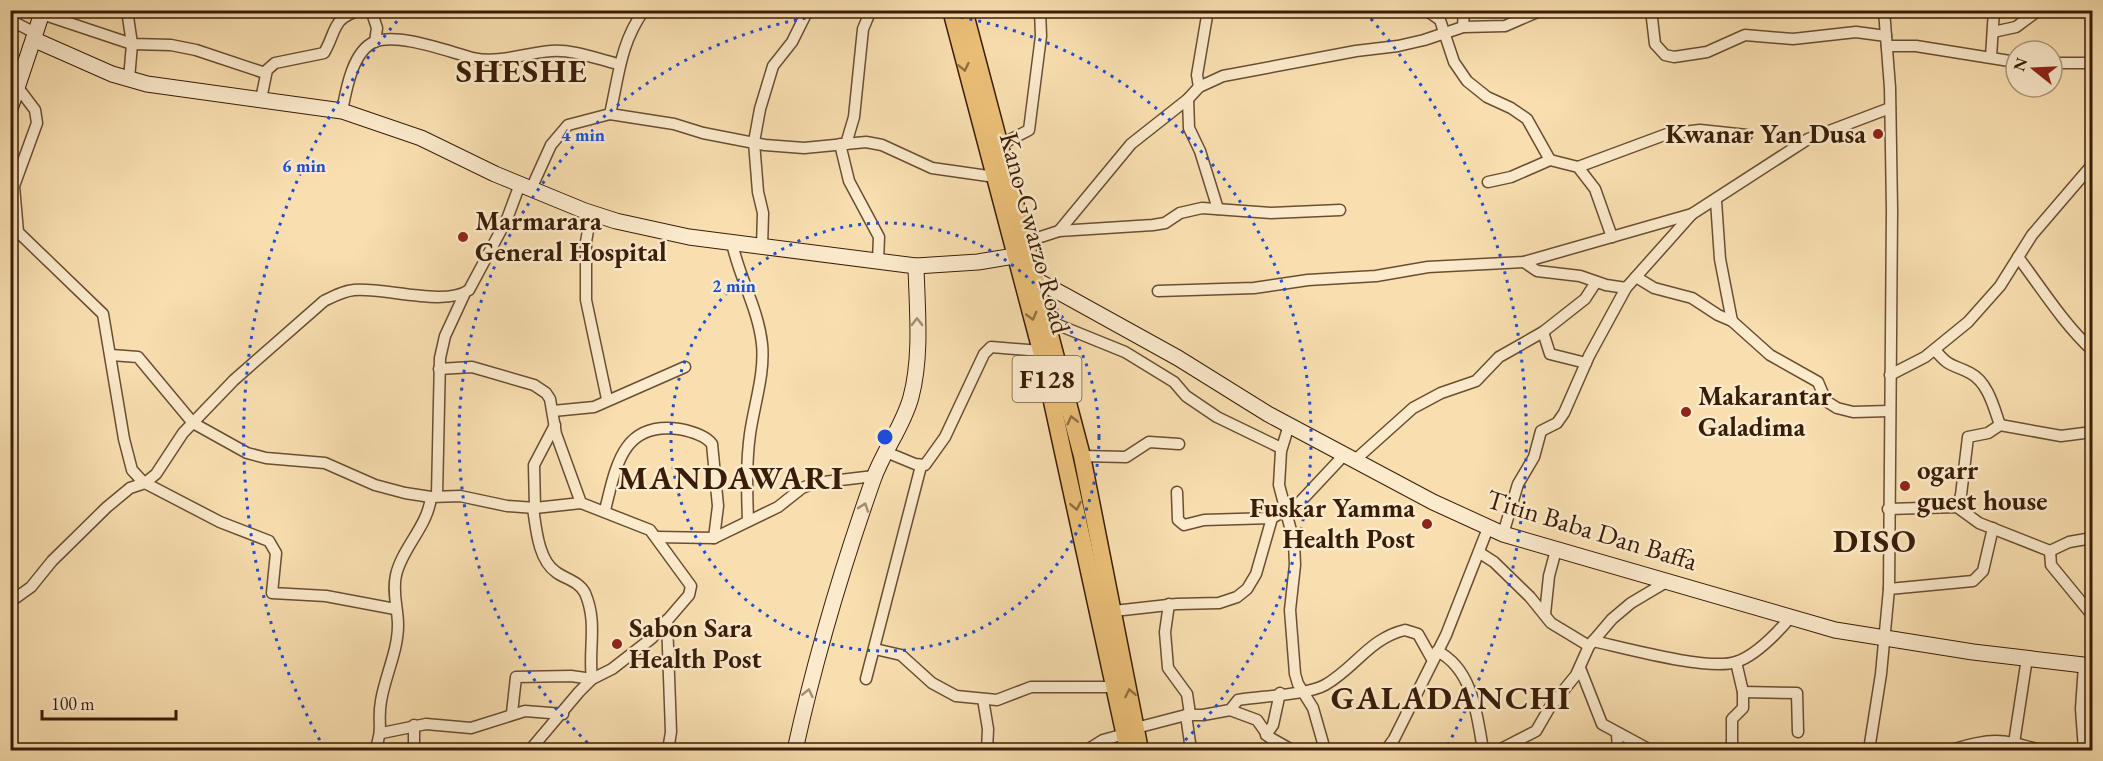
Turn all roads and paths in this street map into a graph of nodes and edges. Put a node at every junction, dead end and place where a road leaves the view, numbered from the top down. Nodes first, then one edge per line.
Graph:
1 (127, 10) edge
2 (360, 10) edge
3 (371, 10) edge
4 (645, 10) edge
5 (808, 10) edge
6 (871, 10) edge
7 (951, 10) edge
8 (964, 10) edge
9 (1040, 10) edge
10 (1208, 10) edge
11 (1426, 10) edge
12 (1464, 10) edge
13 (1542, 10) edge
14 (1651, 10) edge
15 (1884, 10) edge
16 (1994, 10) edge
17 (2039, 10) edge
18 (43, 12) edge
19 (10, 20) edge
20 (1463, 27) junction
21 (1993, 32) junction
22 (1443, 34) junction
23 (36, 37) junction
24 (1887, 41) junction
25 (375, 42) junction
26 (132, 44) junction
27 (1991, 57) junction
28 (2004, 60) edge
29 (2064, 63) edge
30 (2092, 63) edge
31 (618, 64) junction
32 (265, 73) junction
33 (129, 79) junction
34 (14, 83) edge
35 (1199, 87) junction
36 (261, 99) junction
37 (1188, 99) junction
38 (1890, 108) junction
39 (10, 109) edge
40 (342, 111) junction
41 (610, 114) junction
42 (1748, 135) dead end
43 (754, 142) junction
44 (843, 144) junction
45 (1000, 145) junction
46 (1550, 160) junction
47 (2092, 165) edge
48 (1578, 166) junction
49 (995, 177) junction
50 (1488, 182) dead end
51 (526, 187) junction
52 (1716, 201) junction
53 (1218, 209) junction
54 (1340, 210) dead end
55 (591, 213) junction
56 (1692, 214) junction
57 (1059, 231) junction
58 (1612, 237) junction
59 (732, 243) junction
60 (762, 247) junction
61 (1023, 251) junction
62 (2018, 257) junction
63 (879, 261) junction
64 (1524, 262) junction
65 (916, 266) junction
66 (1636, 277) junction
67 (1029, 280) junction
68 (1596, 282) junction
69 (1626, 288) junction
70 (1158, 291) dead end
71 (464, 295) junction
72 (1046, 320) junction
73 (1732, 321) junction
74 (1543, 332) junction
75 (1935, 350) junction
76 (2092, 350) edge
77 (1041, 351) junction
78 (111, 355) junction
79 (1586, 363) junction
80 (685, 367) dead end
81 (439, 369) junction
82 (1890, 375) junction
83 (607, 399) junction
84 (553, 411) junction
85 (1889, 411) junction
86 (193, 423) junction
87 (555, 425) junction
88 (1289, 425) junction
89 (2000, 425) junction
90 (2092, 432) edge
91 (1179, 444) dead end
92 (1281, 448) junction
93 (886, 452) junction
94 (1082, 456) junction
95 (1350, 457) junction
96 (921, 466) junction
97 (874, 476) junction
98 (145, 483) junction
99 (1177, 492) dead end
100 (434, 496) junction
101 (581, 503) junction
102 (1957, 507) junction
103 (534, 508) junction
104 (1888, 509) junction
105 (605, 510) junction
106 (1285, 512) junction
107 (1272, 518) junction
108 (748, 521) junction
109 (1488, 528) junction
110 (1993, 528) junction
111 (1089, 529) junction
112 (1503, 534) junction
113 (657, 537) junction
114 (714, 538) junction
115 (2092, 538) edge
116 (1556, 550) junction
117 (2050, 551) junction
118 (1480, 554) junction
119 (1668, 581) junction
120 (1889, 589) junction
121 (10, 602) edge
122 (1169, 604) junction
123 (395, 609) junction
124 (1114, 611) junction
125 (1545, 614) junction
126 (2092, 615) edge
127 (1790, 618) junction
128 (667, 620) junction
129 (1884, 639) junction
130 (1591, 643) junction
131 (875, 650) junction
132 (1434, 655) junction
133 (2027, 658) junction
134 (1736, 662) junction
135 (2088, 665) edge
136 (1580, 668) junction
137 (592, 679) junction
138 (866, 679) dead end
139 (1115, 687) junction
140 (1302, 690) junction
141 (1743, 692) junction
142 (1280, 693) junction
143 (983, 699) junction
144 (1230, 710) junction
145 (512, 713) junction
146 (563, 714) junction
147 (1188, 715) junction
148 (414, 725) junction
149 (1798, 732) dead end
150 (382, 733) junction
151 (1617, 734) junction
152 (1266, 735) junction
153 (1130, 738) edge
154 (2014, 743) junction
155 (375, 750) edge
156 (414, 750) edge
157 (530, 750) edge
158 (668, 750) edge
159 (795, 750) edge
160 (987, 750) edge
161 (1087, 750) edge
162 (1140, 750) edge
163 (1191, 750) edge
164 (1292, 750) edge
165 (1325, 750) edge
166 (1386, 750) edge
167 (1483, 750) edge
168 (1499, 750) edge
169 (1618, 750) edge
170 (1650, 750) edge
171 (1732, 750) edge
172 (1870, 750) edge
173 (1951, 750) edge
174 (2040, 750) edge
175 (2084, 750) edge

1 - 26 street
2 - 32 street
3 - 25 street
4 - 31 street
5 - 43 street
6 - 44 street
7 -> 49 main road, Kano-Gwarzo Road / F128
8 - 45 main road, Kano-Gwarzo Road / F128
9 - 45 street
10 - 35 street
11 - 22 street
12 - 20 street
13 - 20 street
14 - 24 street
15 - 24 street
16 - 21 street
17 - 21 street
18 - 23 street
18 - 26 street
19 - 23 street
20 - 22 street
21 - 27 street
22 - 35 street
22 - 46 street
23 - 33 street
23 - 34 street
24 - 27 street
24 - 38 street
25 - 31 street
25 - 40 street
26 - 32 street
26 - 33 street
27 - 28 street
29 - 30 street
31 - 41 street
32 - 36 street
33 - 36 street
34 - 39 street
34 - 78 street
35 - 37 street
36 - 40 street
37 - 53 street
37 - 57 street
38 - 52 street
38 - 82 street
40 - 51 street
41 - 43 street
41 - 51 street
42 - 48 street
43 - 44 street
43 - 60 street
44 - 49 street
44 - 63 street
45 - 61 main road, Kano-Gwarzo Road / F128
46 - 48 street
46 - 50 street
47 - 62 street
48 - 58 street
49 - 61 main road, Kano-Gwarzo Road / F128
51 - 55 street
51 - 71 street
52 - 56 street
52 - 73 street
53 - 54 street
53 - 57 street
55 - 59 street
55 - 83 street
56 - 58 street
56 - 66 street
57 - 61 street
58 - 64 street
59 - 60 street
59 - 108 street
60 - 63 street
61 - 65 street
61 - 67 main road, Kano-Gwarzo Road / F128
62 - 75 street
62 - 76 street
63 - 65 street
64 - 68 street
64 - 70 street
93 -> 65 street
66 - 69 street
66 - 73 street
67 - 72 main road, Kano-Gwarzo Road / F128
67 -> 77 main road, Kano-Gwarzo Road / F128
67 - 88 street, Titin Baba Dan Baffa
68 - 69 street
68 - 74 street
69 - 79 street
71 - 81 street
71 - 86 street
72 - 92 street
94 -> 72 main road, Kano-Gwarzo Road / F128
73 - 85 street
74 - 79 street
74 - 95 street
75 - 82 street
75 - 89 street
77 - 96 street
77 -> 111 main road, Kano-Gwarzo Road / F128
78 - 86 street
78 - 98 street
79 - 112 street
80 - 83 street
81 - 84 street
81 - 100 street
82 - 85 street
83 - 84 street
84 - 87 street
85 - 104 street
86 - 98 street
86 - 100 street
87 - 101 street
87 - 103 street
88 - 92 street
88 - 95 street, Titin Baba Dan Baffa
89 - 90 street
89 - 102 street
91 - 94 street
92 - 106 street
93 - 96 street
93 - 97 street
94 - 111 main road, Kano-Gwarzo Road / F128
95 - 106 street
95 - 109 street, Titin Baba Dan Baffa
96 - 131 street
97 - 108 street
159 -> 97 street
98 - 121 street
98 - 123 street
99 - 107 street
100 - 103 street
100 - 123 street
101 - 103 street
101 - 105 street
102 - 104 street
102 - 110 street
103 - 137 street
104 - 120 street
105 - 113 street
105 - 114 street
106 - 107 street
106 - 140 street
107 - 122 street
108 - 114 street
109 - 112 street, Titin Baba Dan Baffa
109 - 118 street
110 - 117 street
110 - 120 street
111 - 124 main road, Kano-Gwarzo Road / F128
111 - 139 main road, Kano-Gwarzo Road / F128
112 - 116 street, Titin Baba Dan Baffa
113 - 114 street
113 - 128 street
115 - 117 street
116 - 119 street, Titin Baba Dan Baffa
116 - 125 street
117 - 126 street
118 - 125 street
118 - 132 street
119 - 127 street, Titin Baba Dan Baffa
119 - 130 street
120 - 129 street
122 - 124 street
122 - 147 street
123 - 150 street
153 -> 124 main road, Kano-Gwarzo Road / F128
125 - 130 street
127 - 129 street, Titin Baba Dan Baffa
127 - 134 street
128 - 137 street
128 - 158 street
129 - 133 street, Titin Baba Dan Baffa
129 - 172 street
130 - 134 street
130 - 136 street
131 - 138 street
131 - 143 street
132 - 140 street
132 - 166 street
132 - 167 street
133 - 135 street, Titin Baba Dan Baffa
133 - 154 street
134 - 141 street
135 - 175 street
136 - 151 street
136 - 168 street
137 - 145 street
137 - 146 street
139 - 143 street
139 - 153 main road, Kano-Gwarzo Road / F128
140 - 142 street
140 - 165 street
141 - 149 street
141 - 171 street
142 - 144 street
142 - 152 street
143 - 160 street
144 - 147 street
144 - 152 street
145 - 146 street
145 - 148 street
146 - 157 street
147 - 153 street
147 - 163 street
148 - 150 street
148 - 156 street
150 - 155 street
151 - 169 street
151 - 170 street
152 - 164 street
153 - 161 street
153 - 162 main road, Kano-Gwarzo Road / F128
154 - 173 street
154 - 174 street

